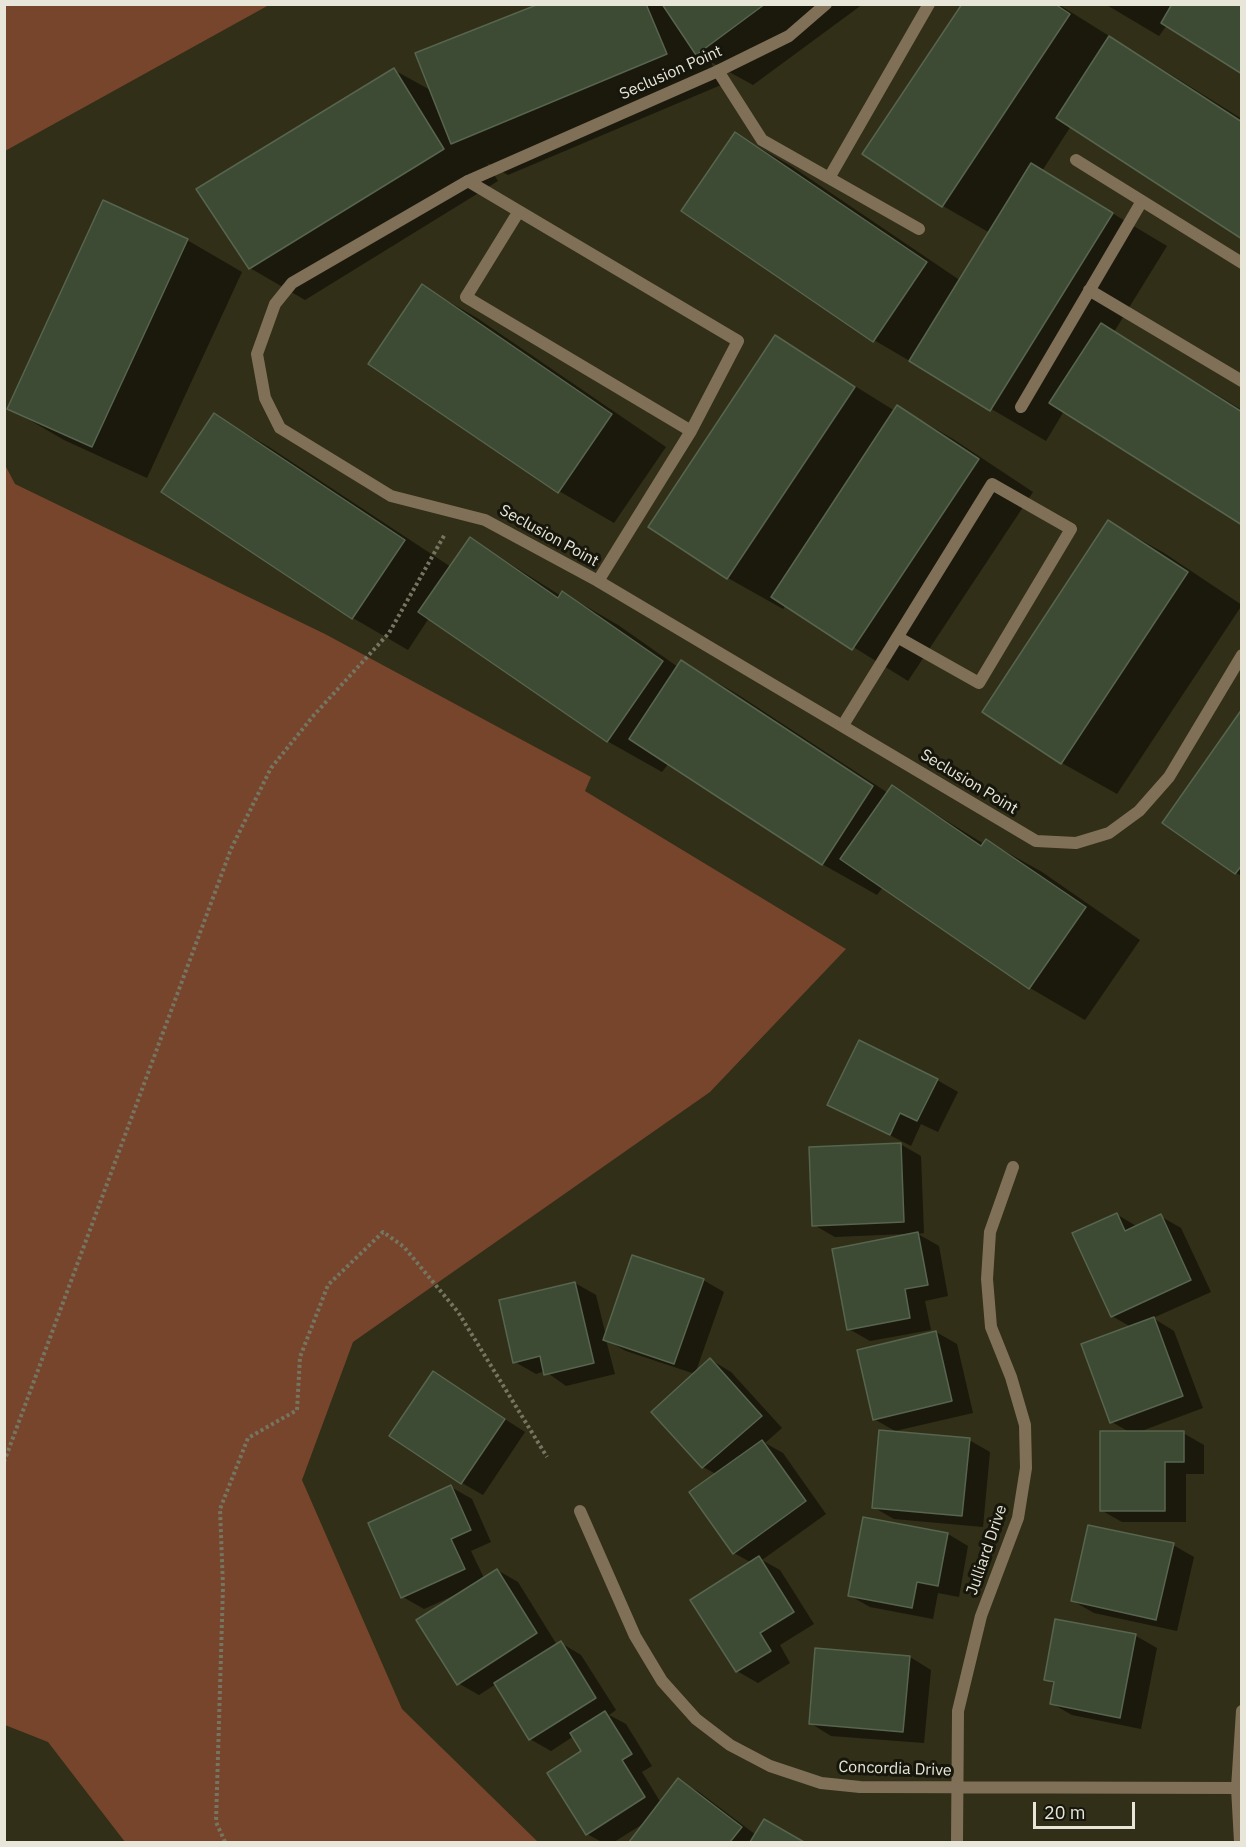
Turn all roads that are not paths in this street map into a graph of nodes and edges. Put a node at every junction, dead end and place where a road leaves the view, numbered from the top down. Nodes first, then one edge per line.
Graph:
1 (826, 4) edge
2 (929, 4) edge
3 (718, 71) junction
4 (1076, 160) dead end
5 (829, 178) junction
6 (468, 181) junction
7 (1142, 201) junction
8 (519, 211) junction
9 (919, 229) dead end
10 (1242, 263) edge
11 (1089, 290) junction
12 (1242, 381) edge
13 (1021, 407) dead end
14 (691, 431) junction
15 (598, 582) junction
16 (899, 638) junction
17 (1242, 655) edge
18 (843, 725) junction
19 (1013, 1167) dead end
20 (580, 1511) dead end
21 (1242, 1711) edge
22 (956, 1788) junction
23 (1239, 1788) edge
24 (957, 1842) edge
25 (1240, 1842) edge

1 - 3 street, Seclusion Point
2 - 5 street
3 - 5 street
3 - 6 street, Seclusion Point
4 - 7 street
5 - 9 street
6 - 8 street
6 - 15 street, Seclusion Point
7 - 10 street
7 - 11 street
8 - 14 street
8 - 14 street
11 - 12 street
11 - 13 street
14 - 15 street
15 - 18 street, Seclusion Point
16 - 16 street
16 - 18 street
17 - 18 street, Seclusion Point
19 - 22 street, Julliard Drive
20 - 22 street, Concordia Drive
21 - 23 street
22 - 23 street, Concordia Drive
22 - 24 street, Julliard Drive
23 - 25 street

